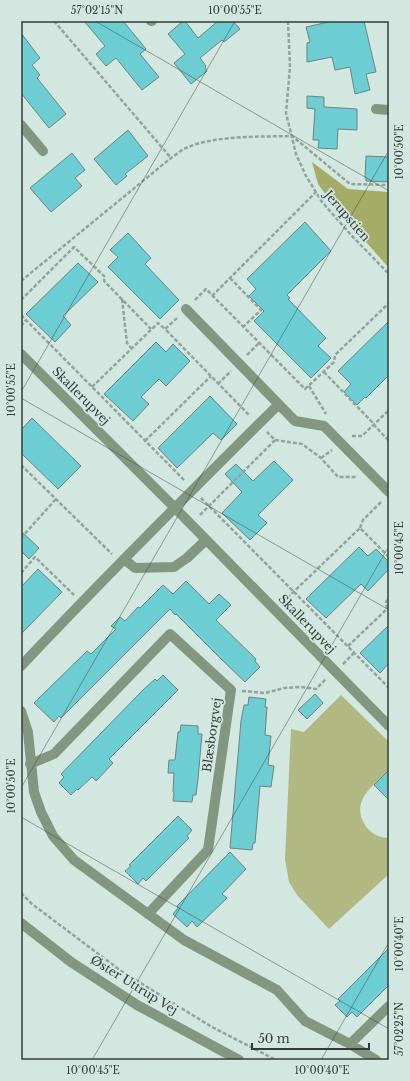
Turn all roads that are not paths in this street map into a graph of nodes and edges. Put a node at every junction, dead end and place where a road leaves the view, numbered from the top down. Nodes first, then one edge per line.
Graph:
1 (376, 109) dead end
2 (389, 110) edge
3 (21, 125) edge
4 (43, 151) dead end
5 (186, 309) dead end
6 (21, 354) edge
7 (278, 405) junction
8 (389, 492) edge
9 (174, 507) junction
10 (206, 540) junction
11 (122, 561) junction
12 (21, 666) edge
13 (21, 711) edge
14 (389, 726) edge
15 (30, 764) junction
16 (148, 914) junction
17 (21, 923) edge
18 (389, 1006) edge
19 (350, 1044) junction
20 (239, 1060) edge
21 (376, 1060) edge

1 - 2 street
3 - 4 street
5 - 7 street
6 - 9 street, Skallerupvej
7 - 8 street
7 - 9 street
9 - 10 street, Skallerupvej
9 - 11 street
10 - 11 street
10 - 14 street, Skallerupvej
11 - 12 street
13 - 15 street
15 - 16 street
15 - 16 street, Blæsborgvej
16 - 19 street
17 - 20 street, Øster Uttrup Vej
18 - 19 street
19 - 21 street

